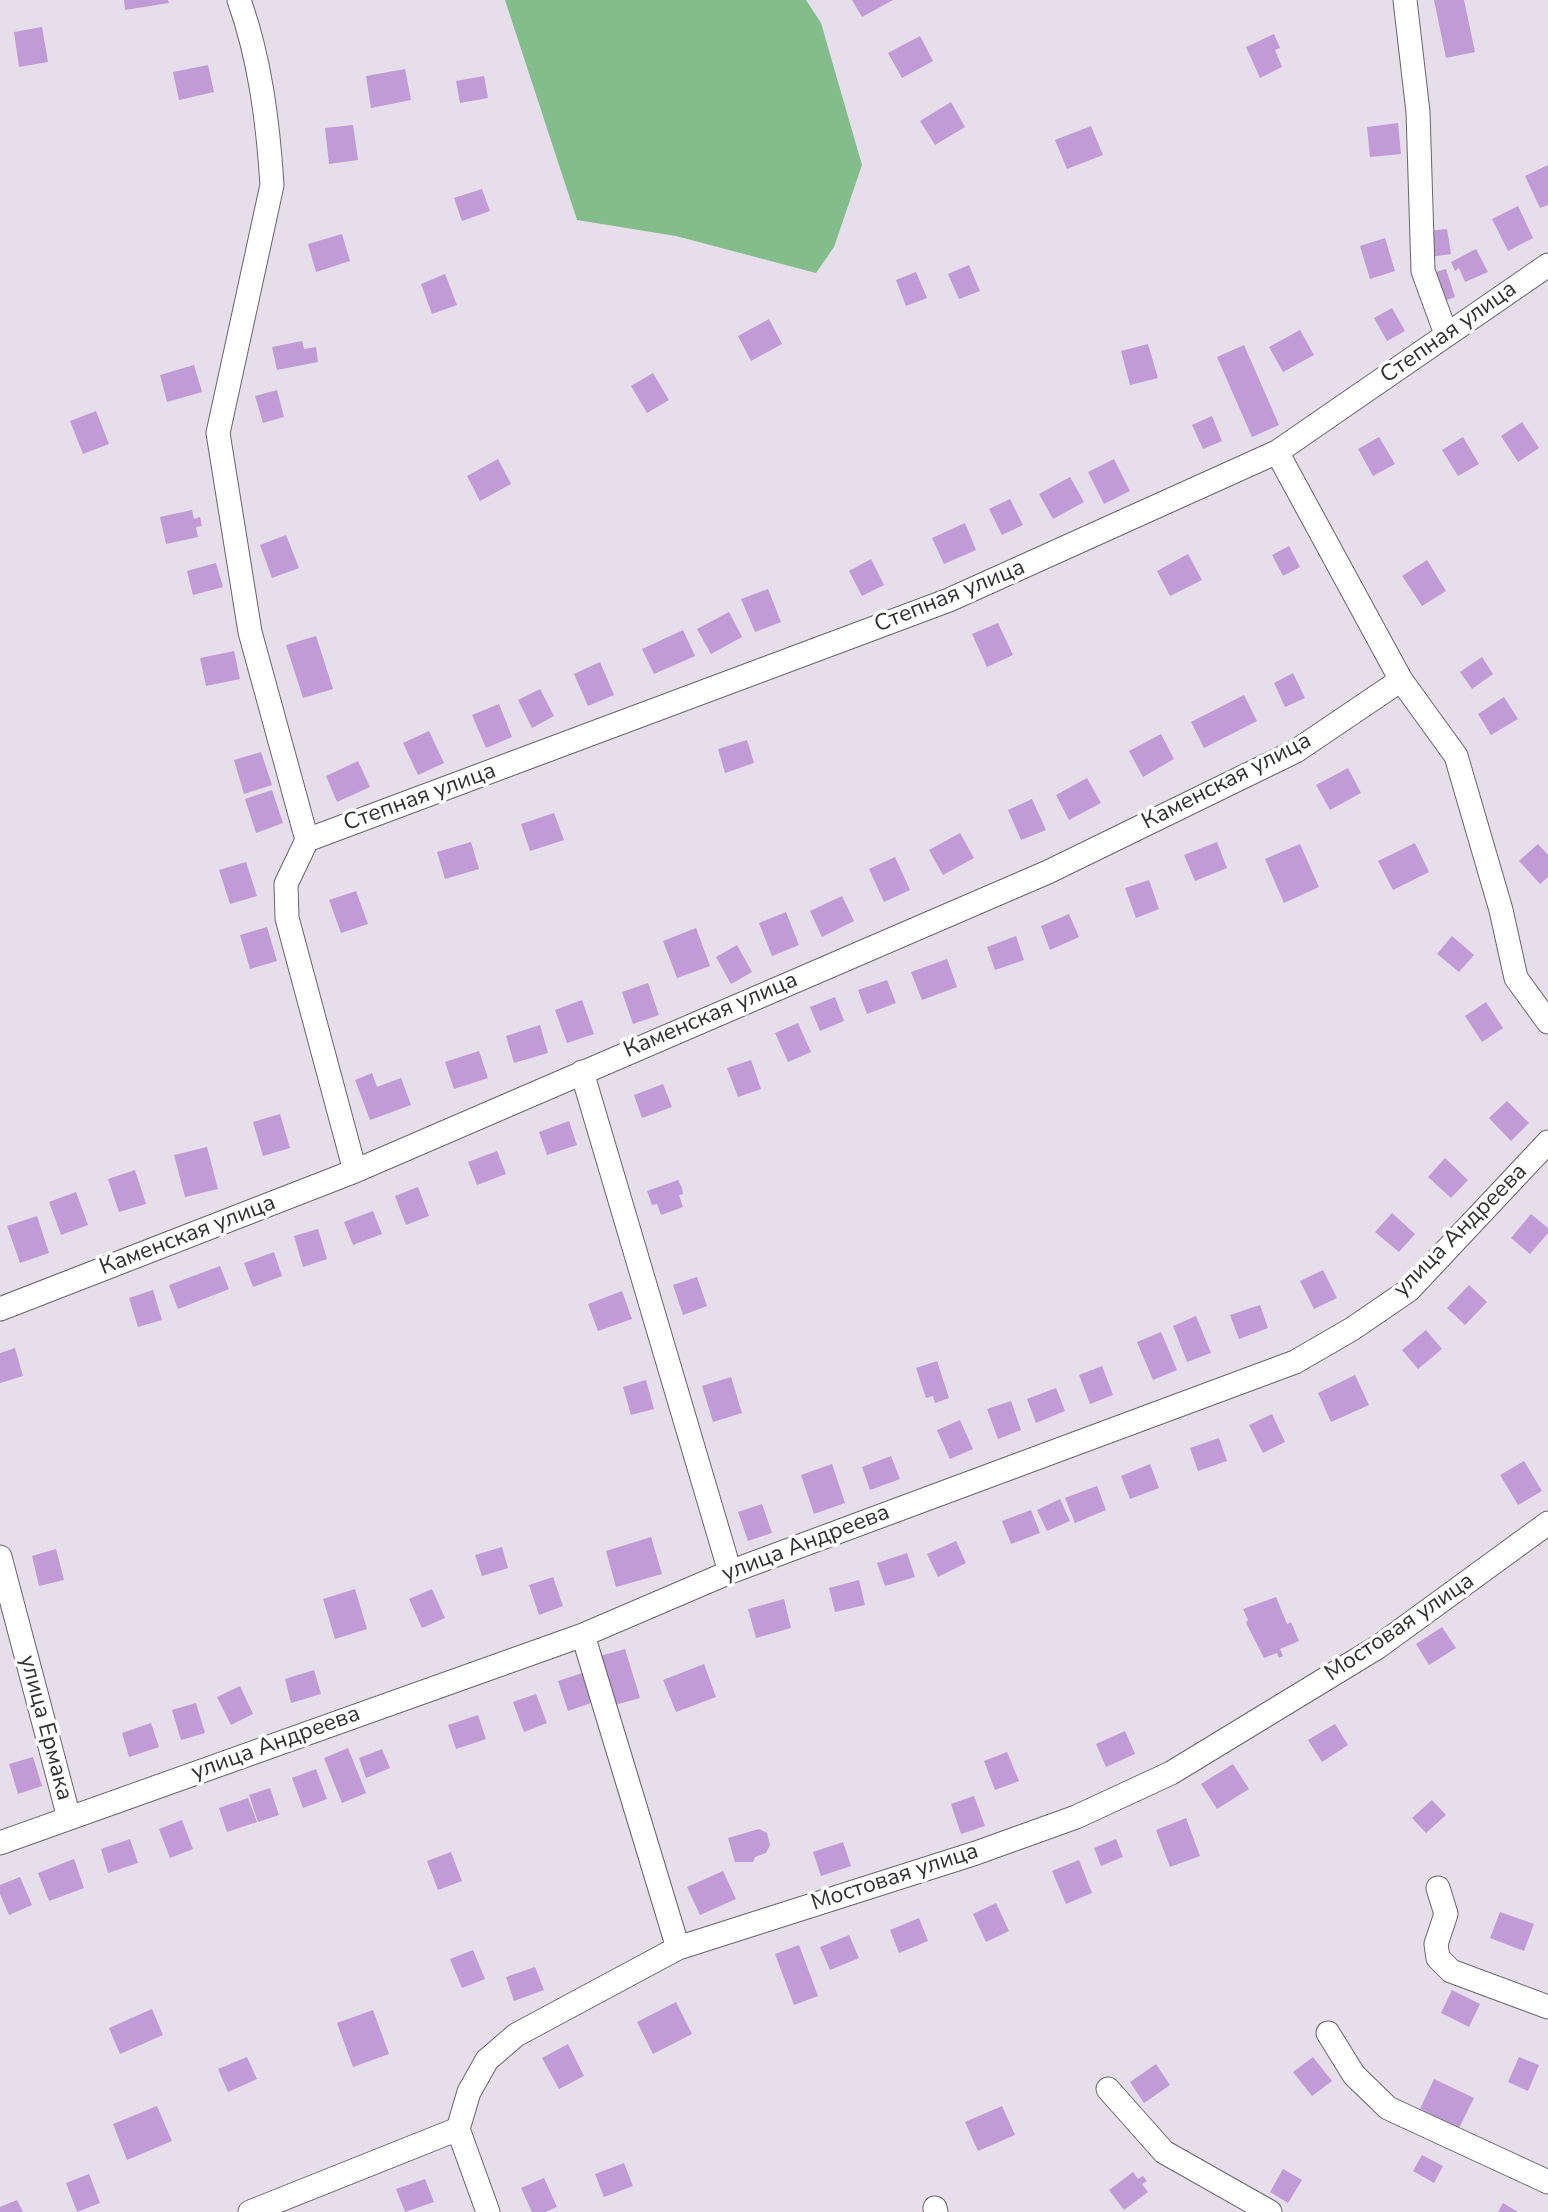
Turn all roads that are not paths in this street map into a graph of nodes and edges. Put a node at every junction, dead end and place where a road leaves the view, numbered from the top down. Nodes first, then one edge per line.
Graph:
1 (239, 0) edge
2 (1405, 0) edge
3 (1548, 265) edge
4 (1446, 334) junction
5 (1277, 453) junction
6 (1401, 680) junction
7 (307, 840) junction
8 (1548, 1022) edge
9 (582, 1072) junction
10 (1548, 1142) edge
11 (355, 1171) junction
12 (0, 1310) edge
13 (1548, 1523) edge
14 (0, 1558) edge
15 (730, 1572) junction
16 (583, 1635) junction
17 (69, 1818) junction
18 (0, 1843) edge
19 (1438, 1888) dead end
20 (678, 1948) junction
21 (1548, 2007) edge
22 (1328, 2033) dead end
23 (1108, 2089) dead end
24 (458, 2129) junction
25 (1548, 2182) edge
26 (250, 2212) edge
27 (488, 2212) edge
28 (1270, 2212) edge

1 - 7 street
2 - 4 street
3 - 4 street, Степная улица
4 - 5 street, Степная улица
5 - 6 street
5 - 7 street, Степная улица
6 - 8 street
6 - 9 street, Каменская улица
7 - 11 street
9 - 11 street, Каменская улица
9 - 15 street
10 - 15 street, улица Андреева
11 - 12 street, Каменская улица
13 - 20 street, Мостовая улица
14 - 17 street, улица Ермака
15 - 16 street, улица Андреева
16 - 17 street, улица Андреева
16 - 20 street
17 - 18 street, улица Андреева
19 - 21 street
20 - 24 street, Мостовая улица
22 - 25 street
23 - 28 street
24 - 26 street
24 - 27 street

